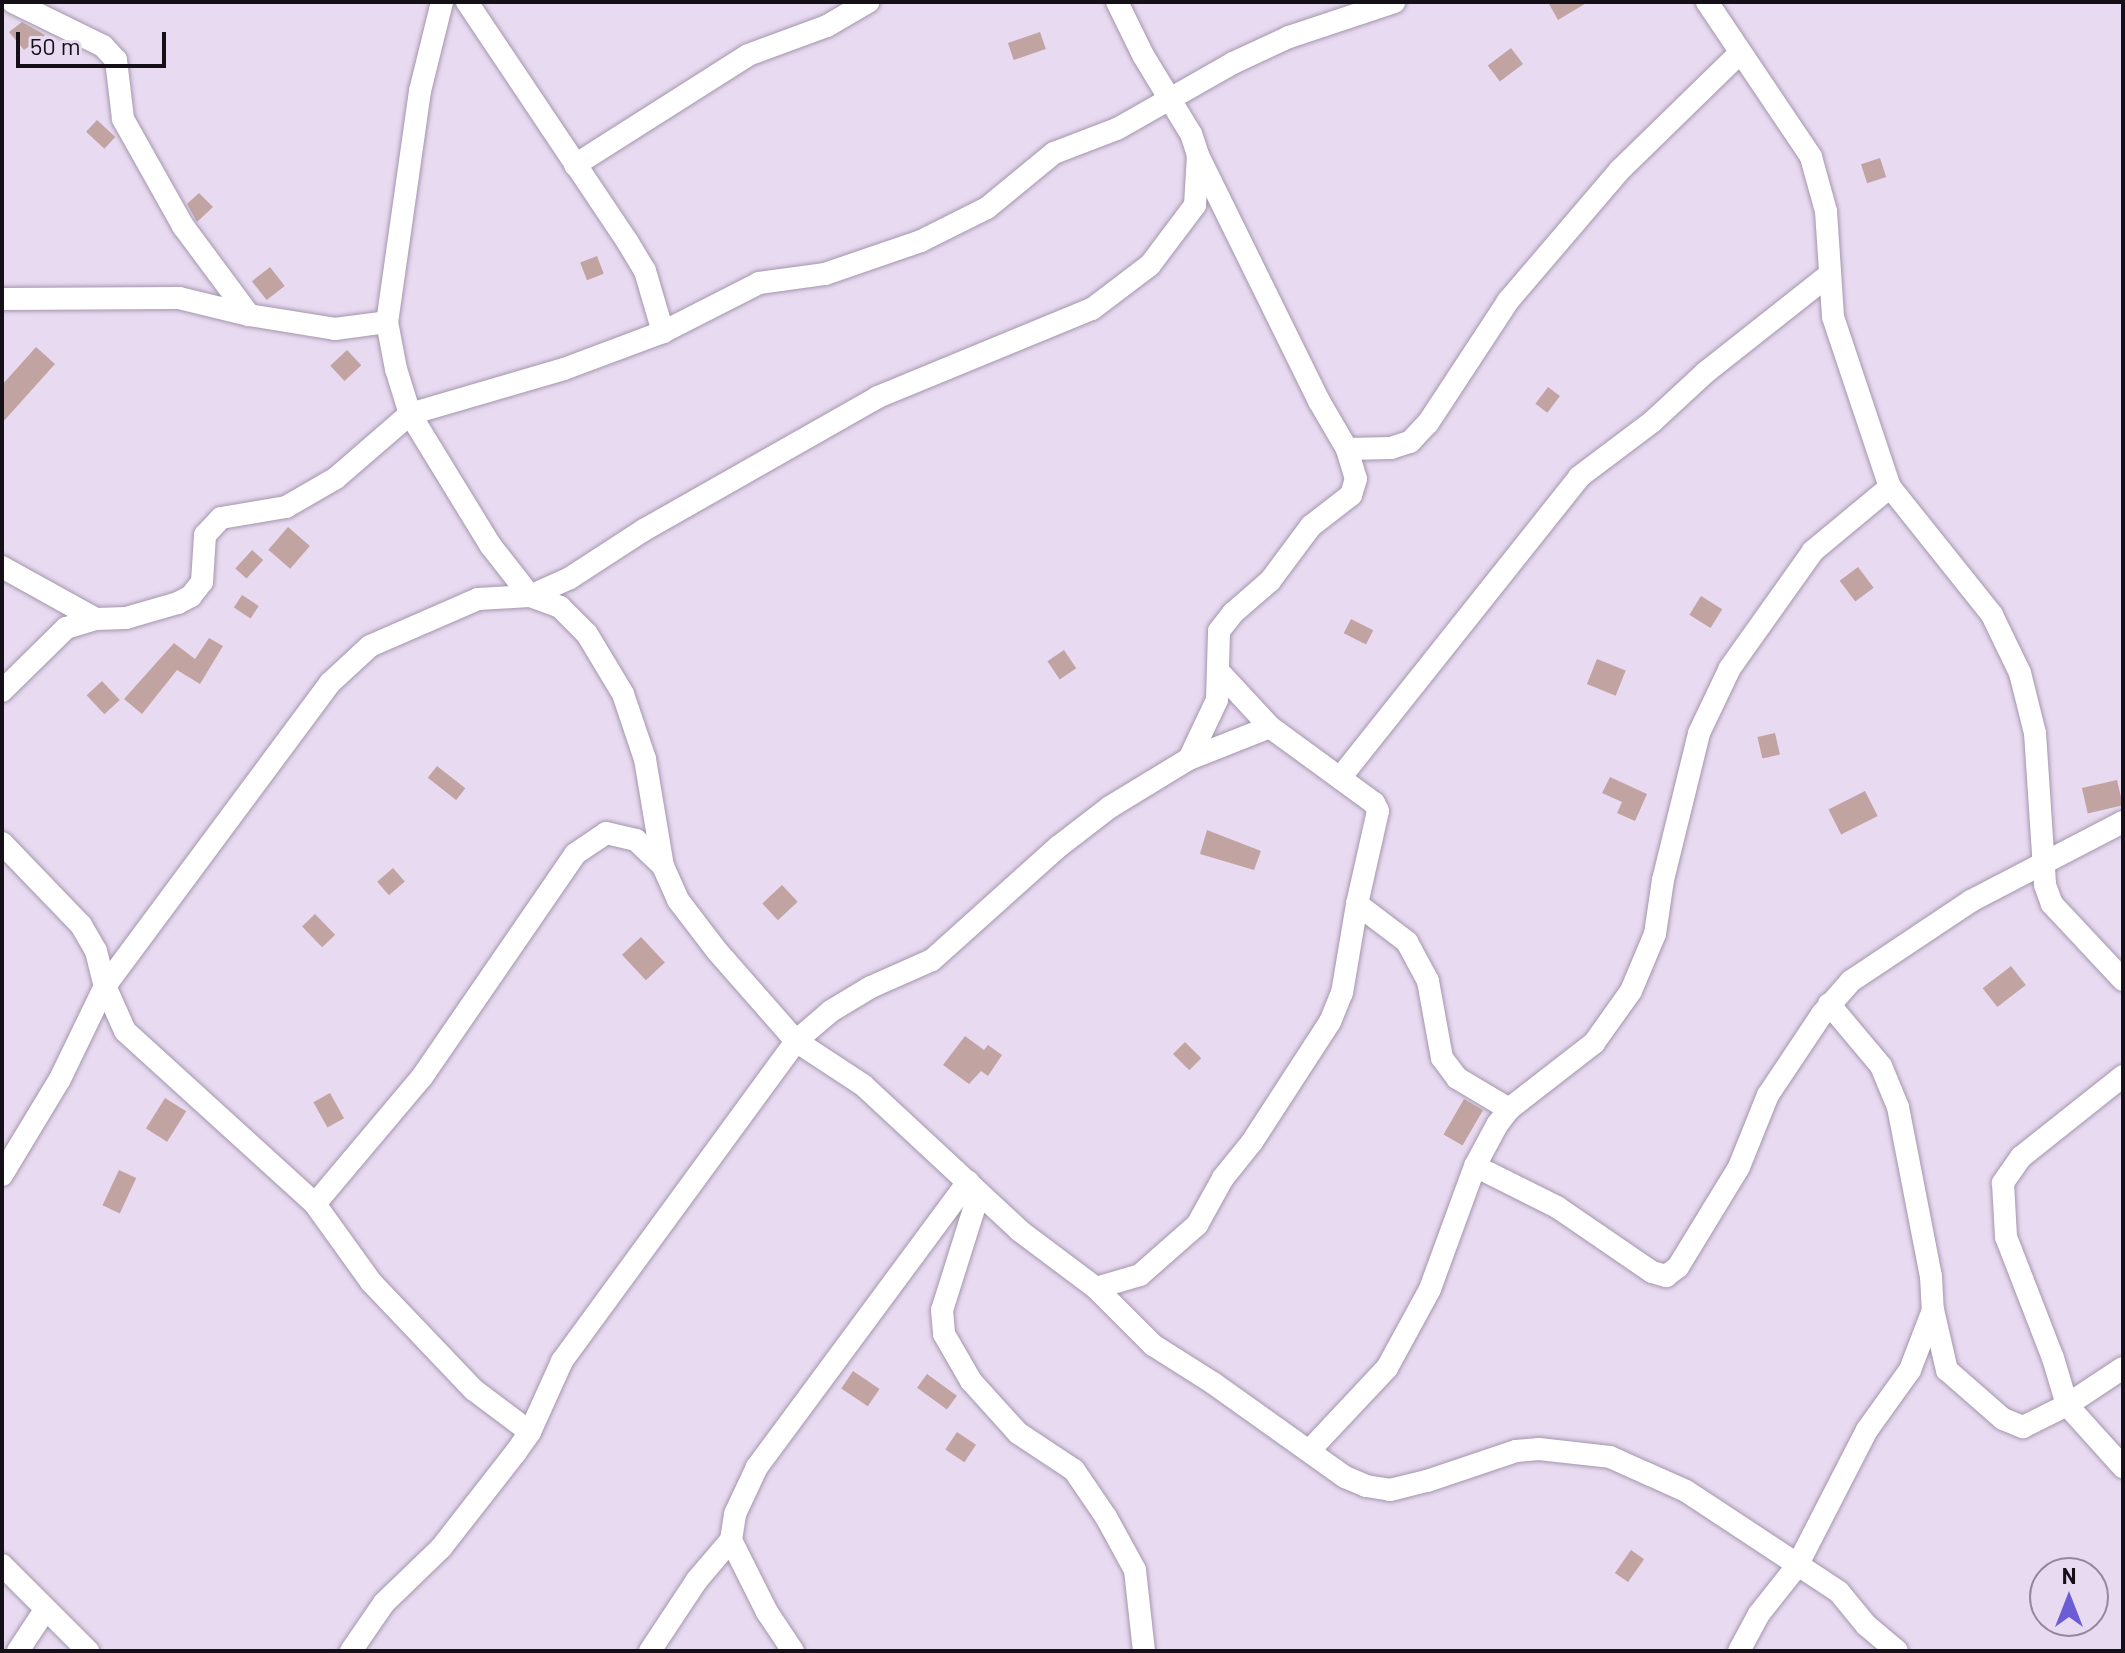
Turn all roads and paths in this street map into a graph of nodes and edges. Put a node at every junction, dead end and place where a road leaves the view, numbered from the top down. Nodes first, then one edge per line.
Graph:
1 (13, 2) edge
2 (442, 2) edge
3 (467, 2) edge
4 (868, 2) edge
5 (1117, 2) edge
6 (1394, 2) edge
7 (1707, 2) edge
8 (1739, 54) junction
9 (1170, 98) junction
10 (1198, 155) junction
11 (575, 165) junction
12 (1829, 275) junction
13 (2, 299) edge
14 (249, 315) junction
15 (387, 322) junction
16 (663, 332) junction
17 (410, 414) junction
18 (1347, 449) junction
19 (1890, 487) junction
20 (2, 567) edge
21 (530, 596) junction
22 (96, 619) junction
23 (1221, 674) junction
24 (2, 691) edge
25 (1270, 727) junction
26 (1189, 759) junction
27 (1340, 778) junction
28 (2123, 822) edge
29 (2, 843) edge
30 (2045, 861) junction
31 (663, 866) junction
32 (1357, 904) junction
33 (2123, 980) edge
34 (105, 986) junction
35 (1829, 1004) junction
36 (796, 1041) junction
37 (2123, 1076) edge
38 (1509, 1109) junction
39 (1475, 1166) junction
40 (2, 1175) edge
41 (973, 1187) junction
42 (315, 1204) junction
43 (1096, 1288) junction
44 (1933, 1310) junction
45 (2123, 1368) edge
46 (2067, 1405) junction
47 (530, 1432) junction
48 (1309, 1451) junction
49 (2123, 1467) edge
50 (731, 1540) junction
51 (2, 1565) edge
52 (1797, 1566) junction
53 (45, 1610) junction
54 (18, 1651) edge
55 (88, 1651) edge
56 (351, 1651) edge
57 (650, 1651) edge
58 (793, 1651) edge
59 (1144, 1651) edge
60 (1739, 1651) edge
61 (1897, 1651) edge

1 - 14 street
2 - 15 street
3 - 11 street
4 - 11 street
5 - 9 street
6 - 9 street
7 - 8 street
8 - 12 street
8 - 18 street
9 - 10 street
9 - 16 street
10 - 18 street
10 - 21 street
11 - 16 street
12 - 19 street
12 - 27 street
13 - 14 street
14 - 15 street
15 - 17 street
16 - 17 street
17 - 21 street
17 - 22 street
18 - 23 street
19 - 30 street
19 - 38 street
20 - 22 street
21 - 31 street
21 - 34 street
22 - 24 street
23 - 25 street
23 - 26 street
25 - 26 street
25 - 27 street
26 - 36 street
27 - 32 street
28 - 30 street
29 - 34 street
30 - 33 street
30 - 35 street
31 - 36 street
31 - 42 street
32 - 38 street
32 - 43 street
34 - 40 street
34 - 42 street
35 - 39 street
35 - 44 street
36 - 41 street
36 - 47 street
37 - 46 street
38 - 39 street
39 - 48 street
41 - 43 street
41 - 50 street
41 - 59 street
42 - 47 street
43 - 48 street
44 - 46 street
44 - 52 street
45 - 46 street
46 - 49 street
47 - 56 street
48 - 52 street
50 - 57 street
50 - 58 street
51 - 53 street
52 - 60 street
52 - 61 street
53 - 54 street
53 - 55 street

